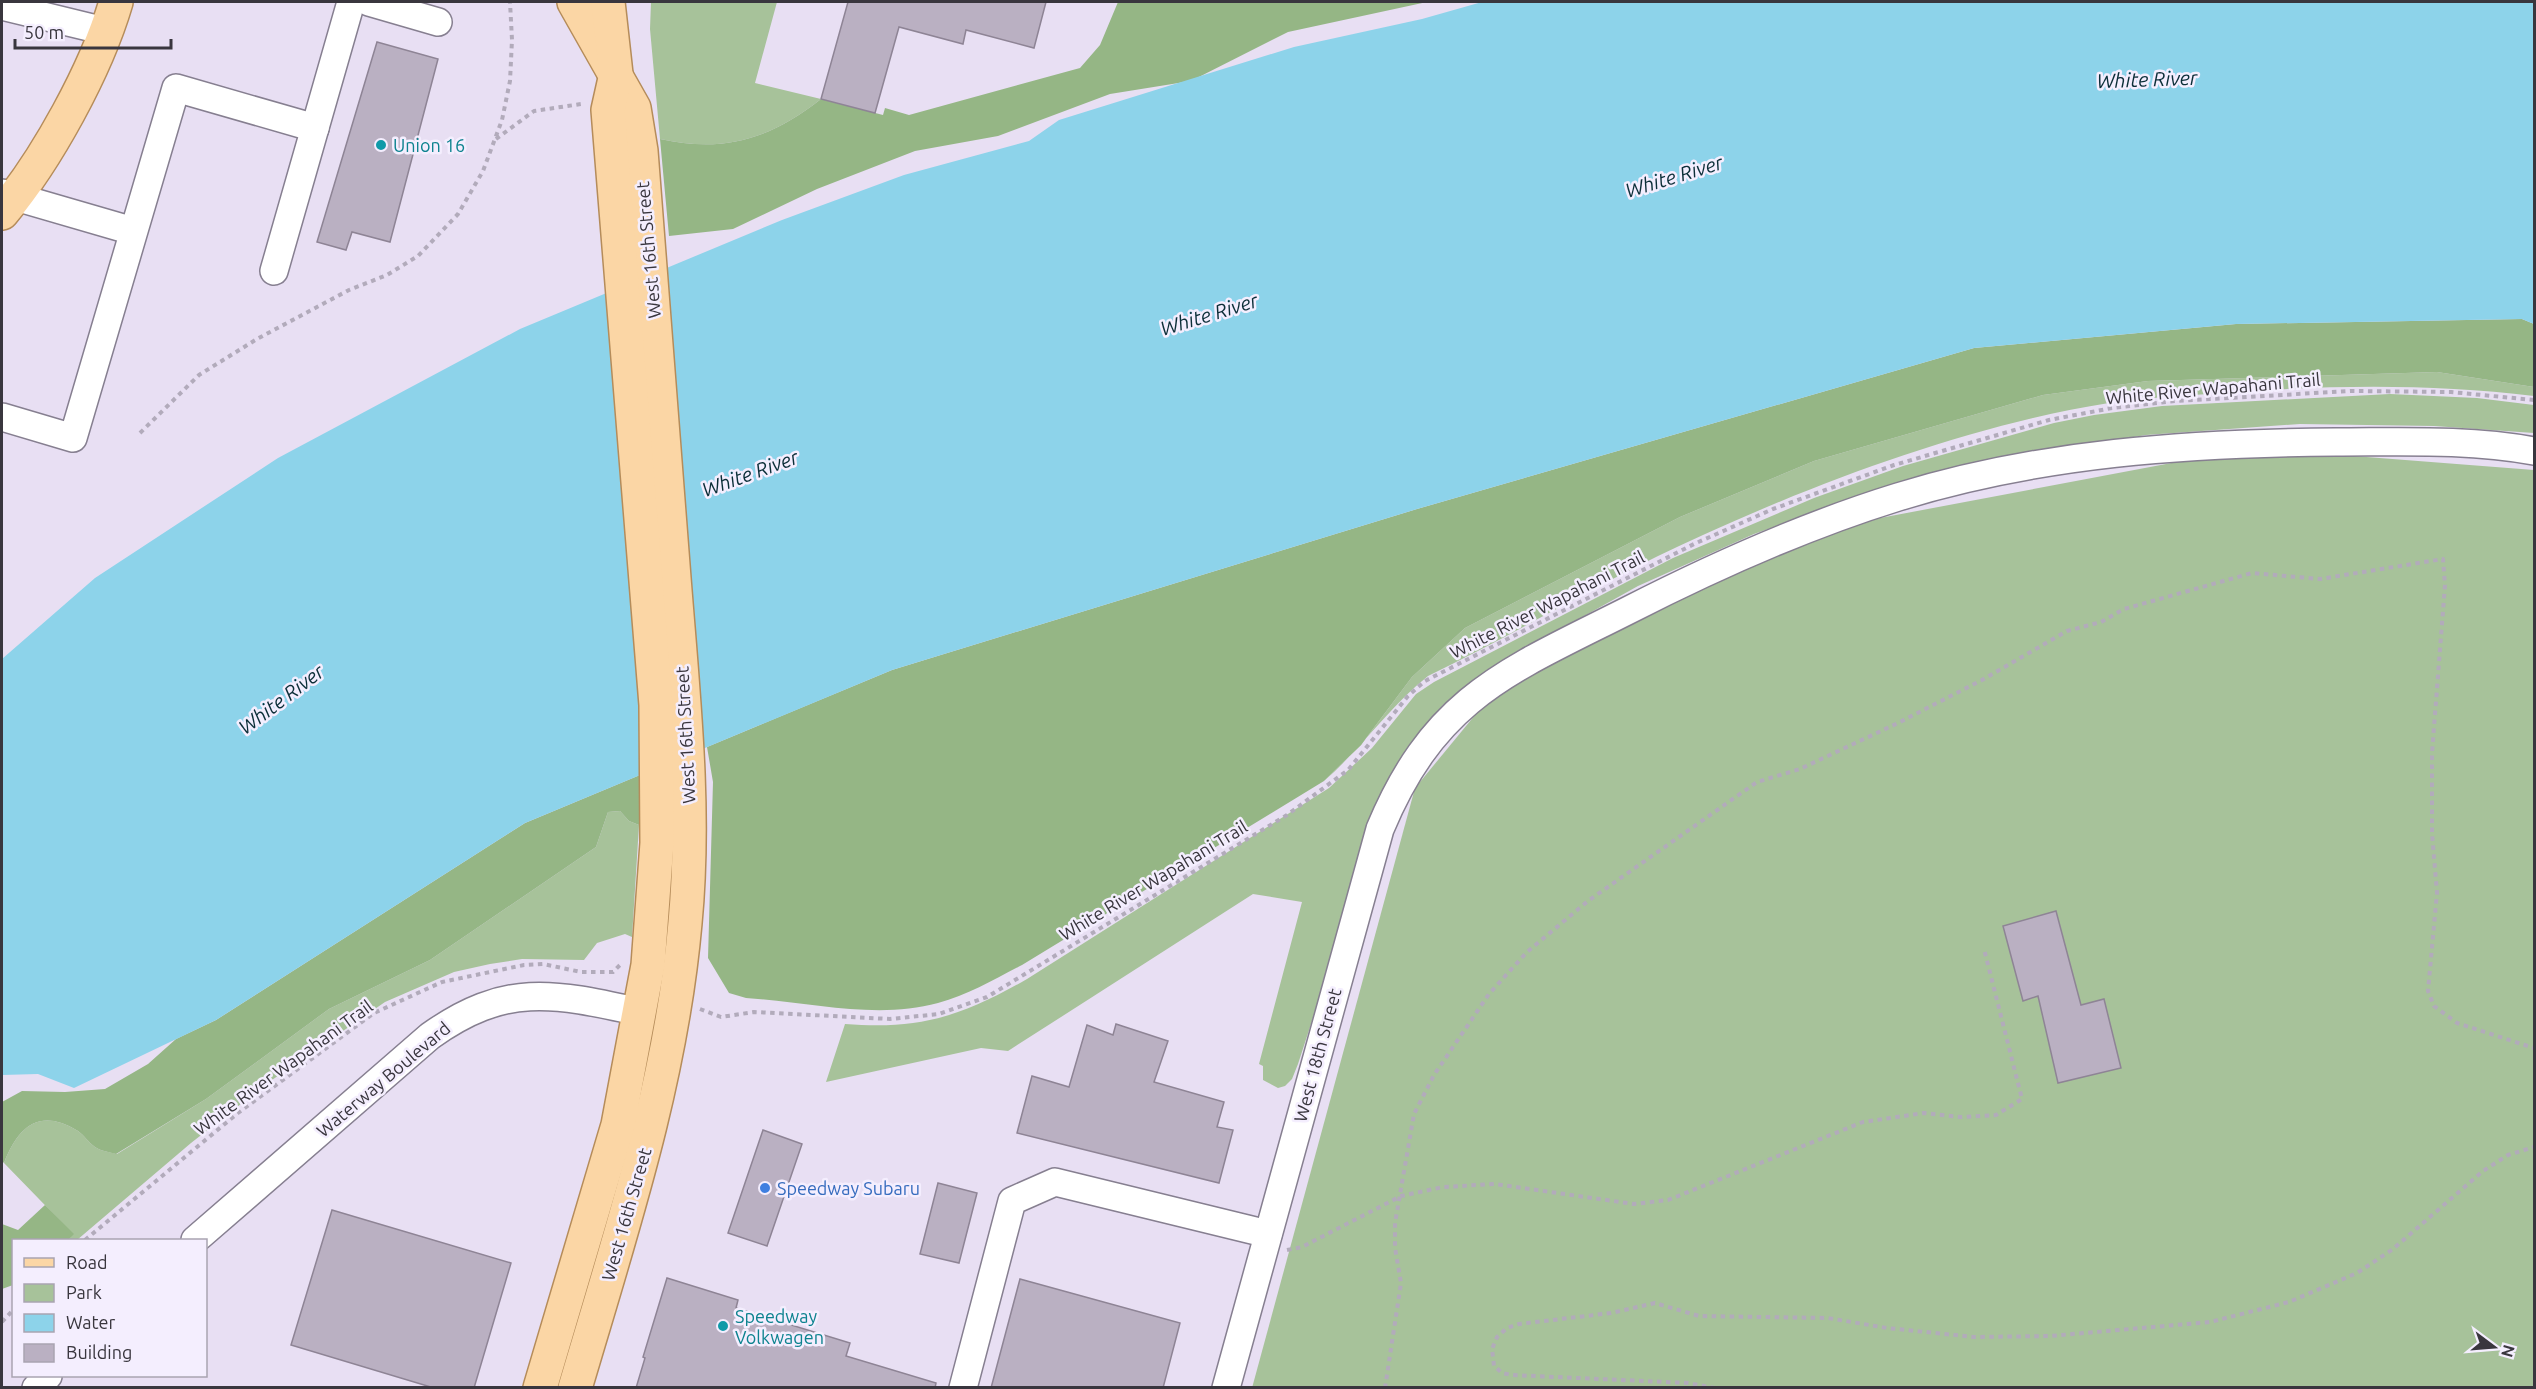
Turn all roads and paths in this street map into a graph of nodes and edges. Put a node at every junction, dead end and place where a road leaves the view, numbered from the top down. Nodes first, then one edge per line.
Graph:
1 (351, 2) edge
2 (369, 2) edge
3 (510, 2) edge
4 (574, 2) edge
5 (608, 2) edge
6 (633, 2) edge
7 (2, 6) edge
8 (110, 16) edge
9 (438, 22) dead end
10 (616, 74) junction
11 (581, 104) dead end
12 (315, 128) junction
13 (495, 140) junction
14 (626, 153) junction
15 (6, 202) edge
16 (133, 231) junction
17 (274, 271) dead end
18 (2535, 400) edge
19 (2, 417) edge
20 (140, 433) dead end
21 (2535, 451) edge
22 (1984, 949) dead end
23 (626, 962) dead end
24 (693, 1006) dead end
25 (639, 1011) junction
26 (2535, 1048) edge
27 (2535, 1147) edge
28 (1401, 1196) junction
29 (86, 1239) edge
30 (196, 1239) edge
31 (1265, 1244) junction
32 (540, 1388) edge
33 (575, 1388) edge
34 (963, 1388) edge
35 (1226, 1388) edge
36 (1385, 1388) edge
37 (1715, 1388) edge

1 - 12 street
2 - 9 street
3 - 13 path
4 - 10 main road
5 - 10 main road, West 16th Street
6 - 10 main road
7 - 8 street
8 - 15 main road
10 - 14 main road, West 16th Street
11 - 13 path
12 - 16 street
12 - 17 street
13 - 20 path
14 - 25 main road, West 16th Street
14 - 33 main road, West 16th Street
15 - 16 street
16 - 19 street
18 - 24 path, White River Wapahani Trail
21 - 31 street, West 18th Street
22 - 28 path
23 - 29 path, White River Wapahani Trail
25 - 30 street, Waterway Boulevard
25 - 32 main road, West 16th Street
26 - 28 path
27 - 37 path
28 - 31 path
28 - 36 path
31 - 34 street
31 - 35 street, West 18th Street

